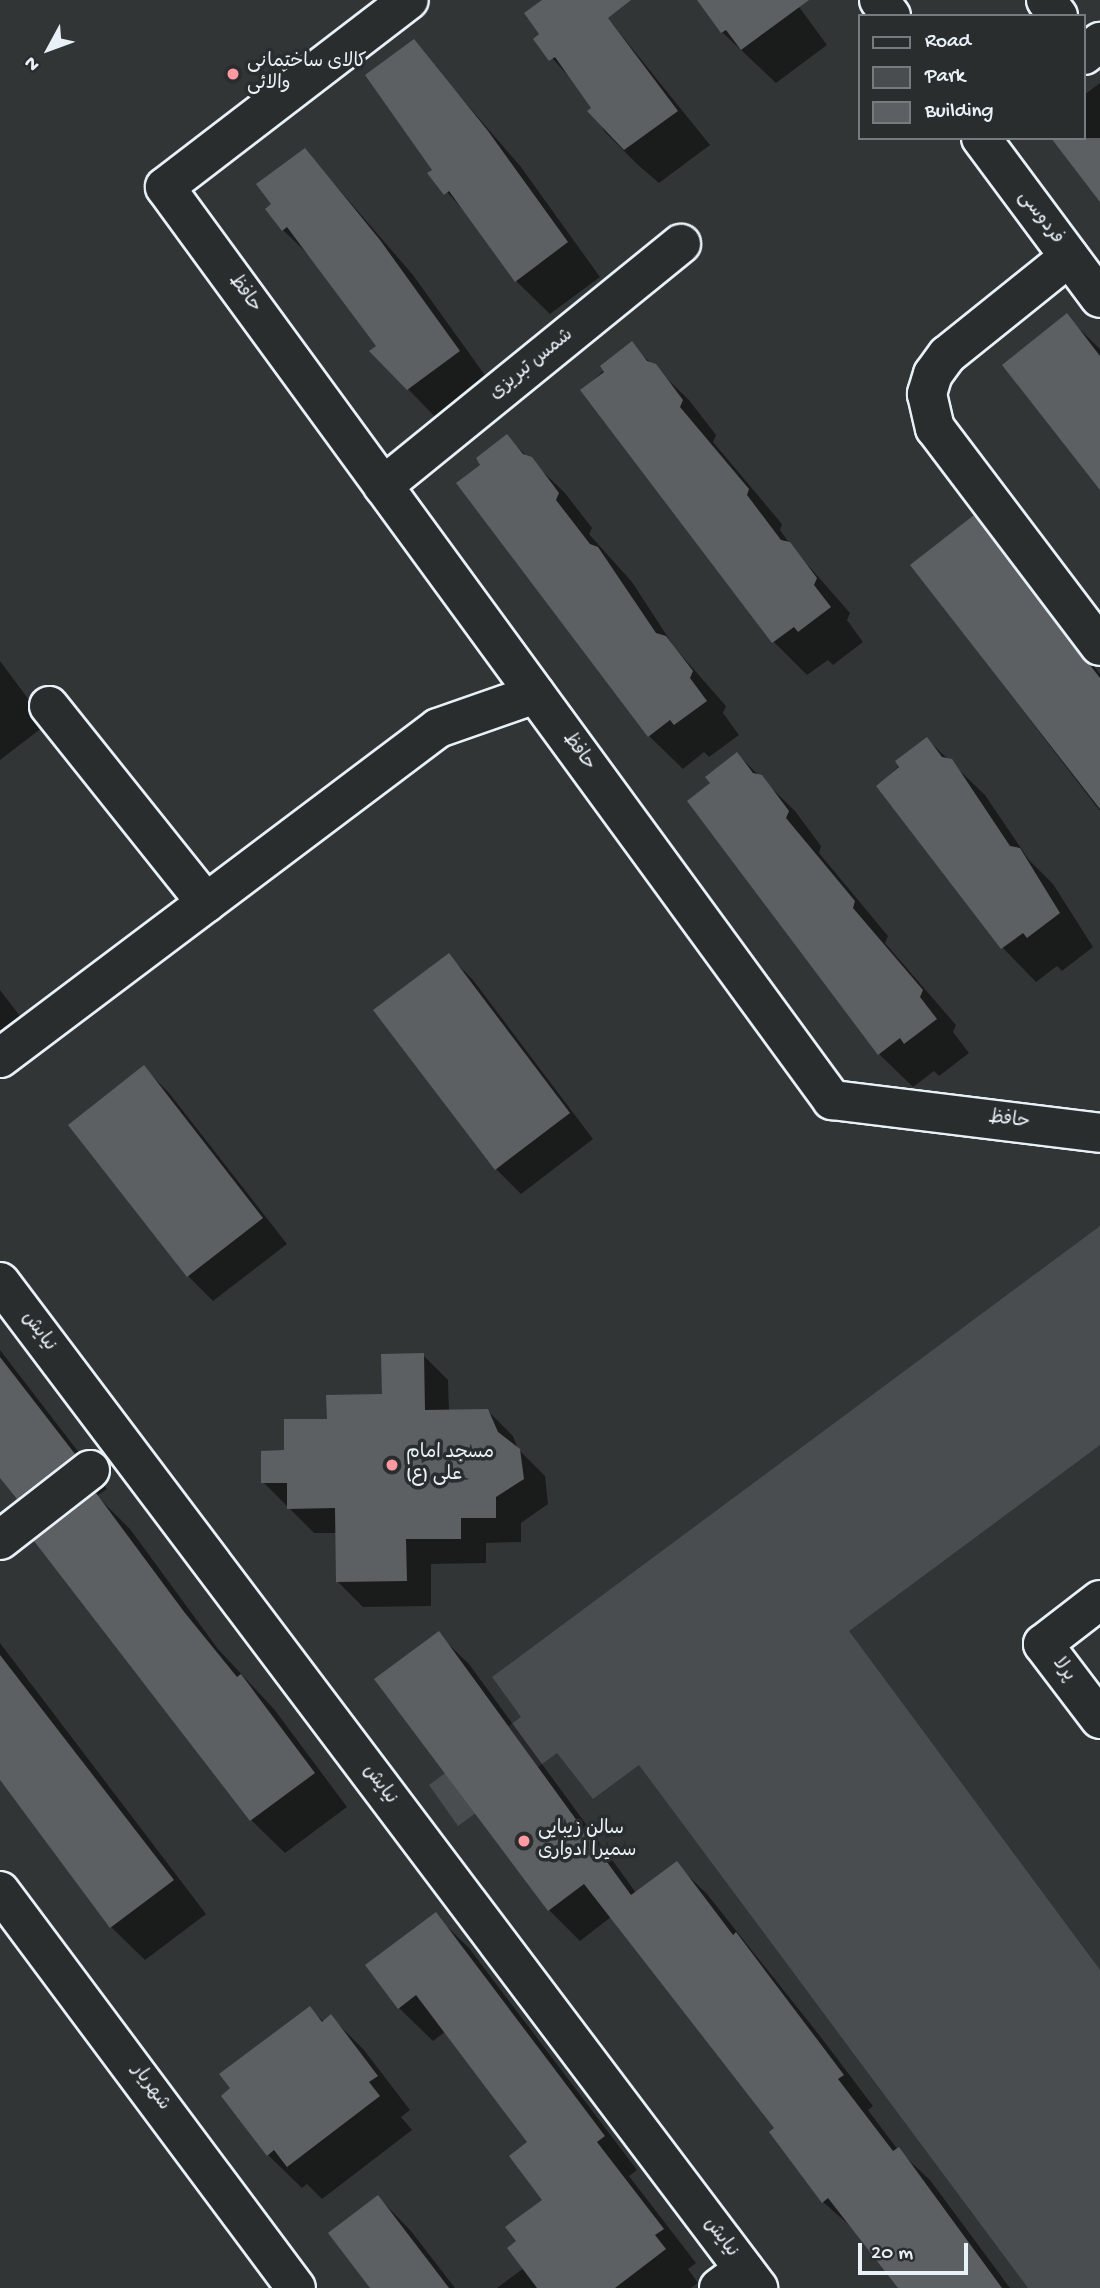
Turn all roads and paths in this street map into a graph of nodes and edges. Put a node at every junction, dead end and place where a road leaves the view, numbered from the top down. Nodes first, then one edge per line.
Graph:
1 (409, 0) edge
2 (982, 140) edge
3 (681, 244) dead end
4 (1069, 257) junction
5 (1100, 298) edge
6 (383, 486) junction
7 (1100, 646) edge
8 (535, 694) junction
9 (49, 706) dead end
10 (206, 903) junction
11 (0, 1058) edge
12 (1100, 1133) edge
13 (0, 1282) edge
14 (90, 1470) dead end
15 (0, 1540) edge
16 (1100, 1600) edge
17 (1100, 1719) edge
18 (0, 1891) edge
19 (740, 2282) edge
20 (296, 2288) edge

1 - 6 street, حافظ
2 - 4 street, فردوسی
3 - 6 street, شمس تبریزی
4 - 5 street, فردوسی
4 - 7 street
6 - 8 street, حافظ
8 - 10 street
8 - 12 street, حافظ
9 - 10 street
10 - 11 street
13 - 19 street, نیایش
14 - 15 street
16 - 17 street, پرلا
18 - 20 street, شهریار

